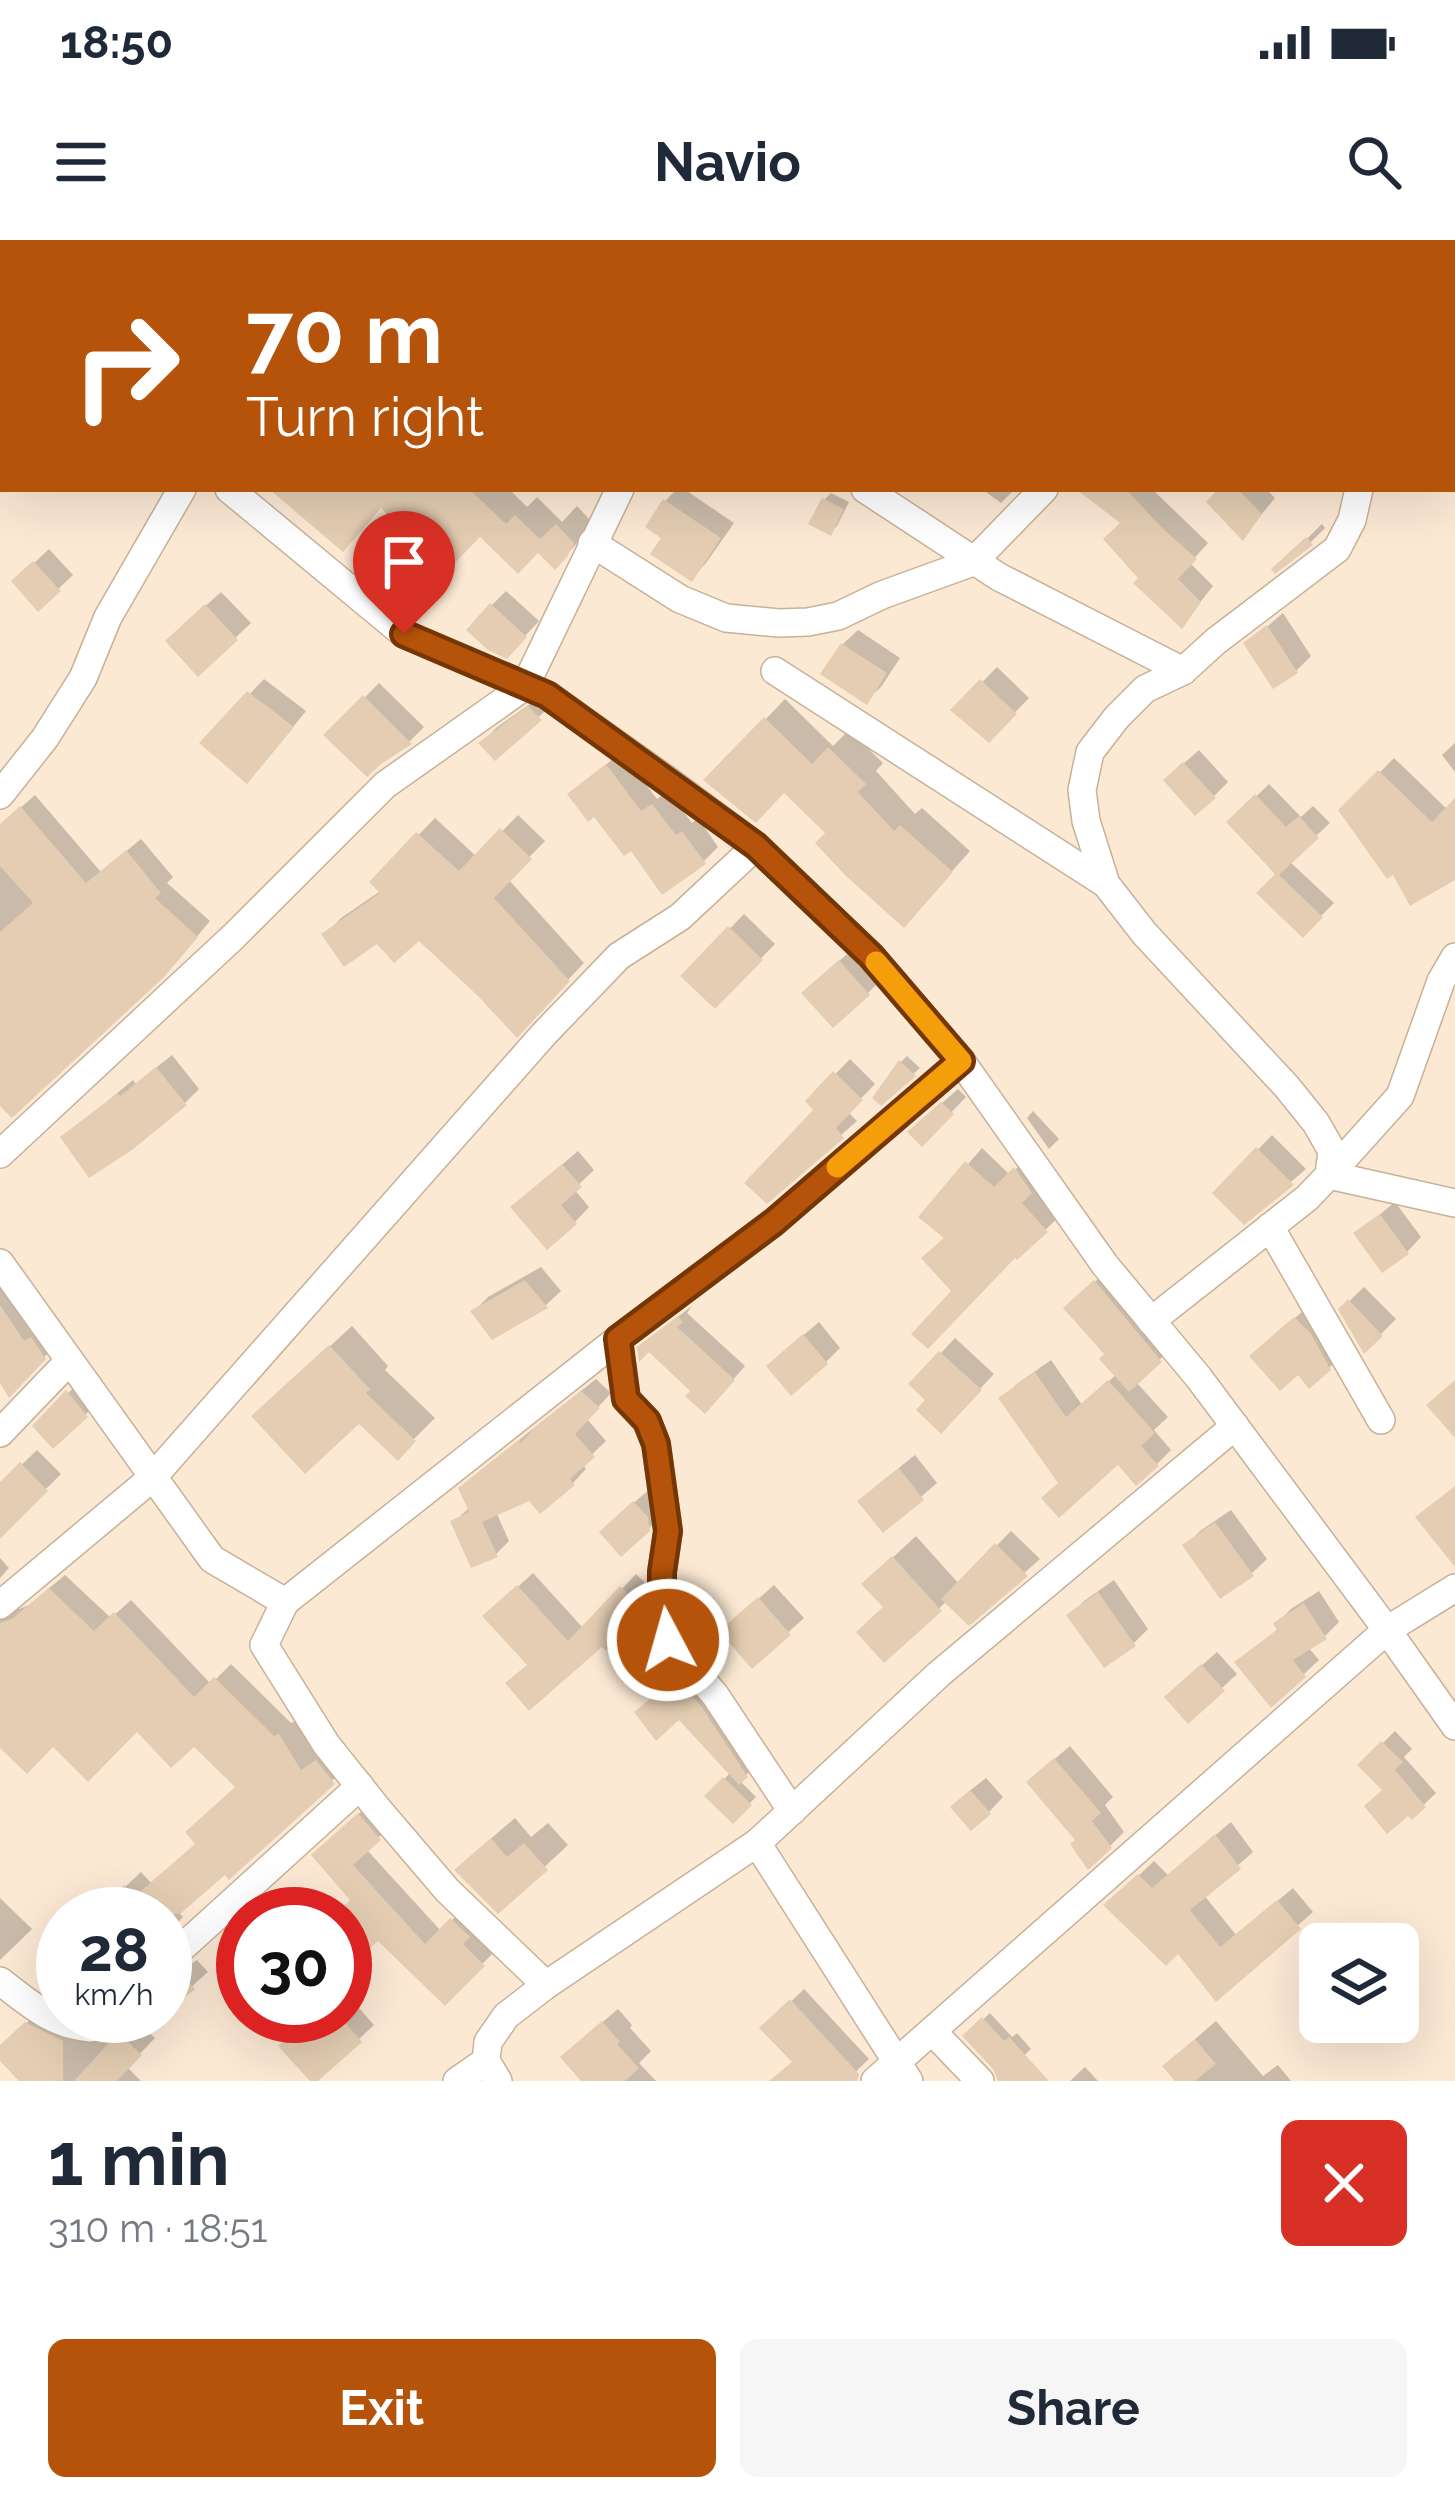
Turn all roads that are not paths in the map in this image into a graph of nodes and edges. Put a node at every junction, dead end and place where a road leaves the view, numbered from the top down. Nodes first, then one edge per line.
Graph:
1 (180, 492) edge
2 (233, 492) edge
3 (618, 492) edge
4 (869, 492) edge
5 (1041, 492) edge
6 (1358, 492) edge
7 (592, 543) junction
8 (973, 562) junction
9 (775, 670) dead end
10 (1183, 671) junction
11 (525, 686) junction
12 (0, 795) edge
13 (756, 846) junction
14 (1106, 884) junction
15 (1455, 957) edge
16 (961, 1061) junction
17 (0, 1154) edge
18 (1329, 1175) junction
19 (1455, 1203) edge
20 (1270, 1227) junction
21 (0, 1263) edge
22 (1151, 1321) junction
23 (618, 1339) junction
24 (69, 1361) junction
25 (1381, 1420) dead end
26 (1235, 1426) junction
27 (0, 1433) edge
28 (152, 1478) junction
29 (1455, 1588) edge
30 (285, 1602) junction
31 (0, 1605) edge
32 (1388, 1630) junction
33 (1455, 1726) edge
34 (360, 1786) junction
35 (792, 1811) junction
36 (757, 1843) junction
37 (192, 1938) edge
38 (0, 1981) edge
39 (546, 1985) junction
40 (36, 2008) edge
41 (932, 2031) junction
42 (492, 2071) edge
43 (903, 2071) edge
44 (457, 2081) edge
45 (875, 2081) edge
46 (980, 2081) edge

1 - 12 street
2 - 11 street
3 - 7 street
4 - 8 street
5 - 8 street
6 - 10 street
7 - 8 street
7 - 11 street
8 - 10 street
9 - 14 street
10 - 14 street
11 - 13 street
11 - 17 street
13 - 16 street
13 - 28 street
14 - 18 street
15 - 18 street
16 - 22 street
16 - 23 street
18 - 19 street
18 - 20 street
20 - 22 street
20 - 25 street
21 - 24 street
22 - 26 street
23 - 30 street
23 - 35 street
24 - 27 street
24 - 28 street
26 - 32 street
26 - 35 street
28 - 30 street
28 - 31 street
29 - 32 street
30 - 34 street
32 - 33 street
32 - 41 street
34 - 37 street
34 - 39 street
35 - 36 street
36 - 39 street
36 - 43 street
38 - 40 street
39 - 42 street
41 - 43 street
41 - 46 street
42 - 44 street
43 - 45 street

